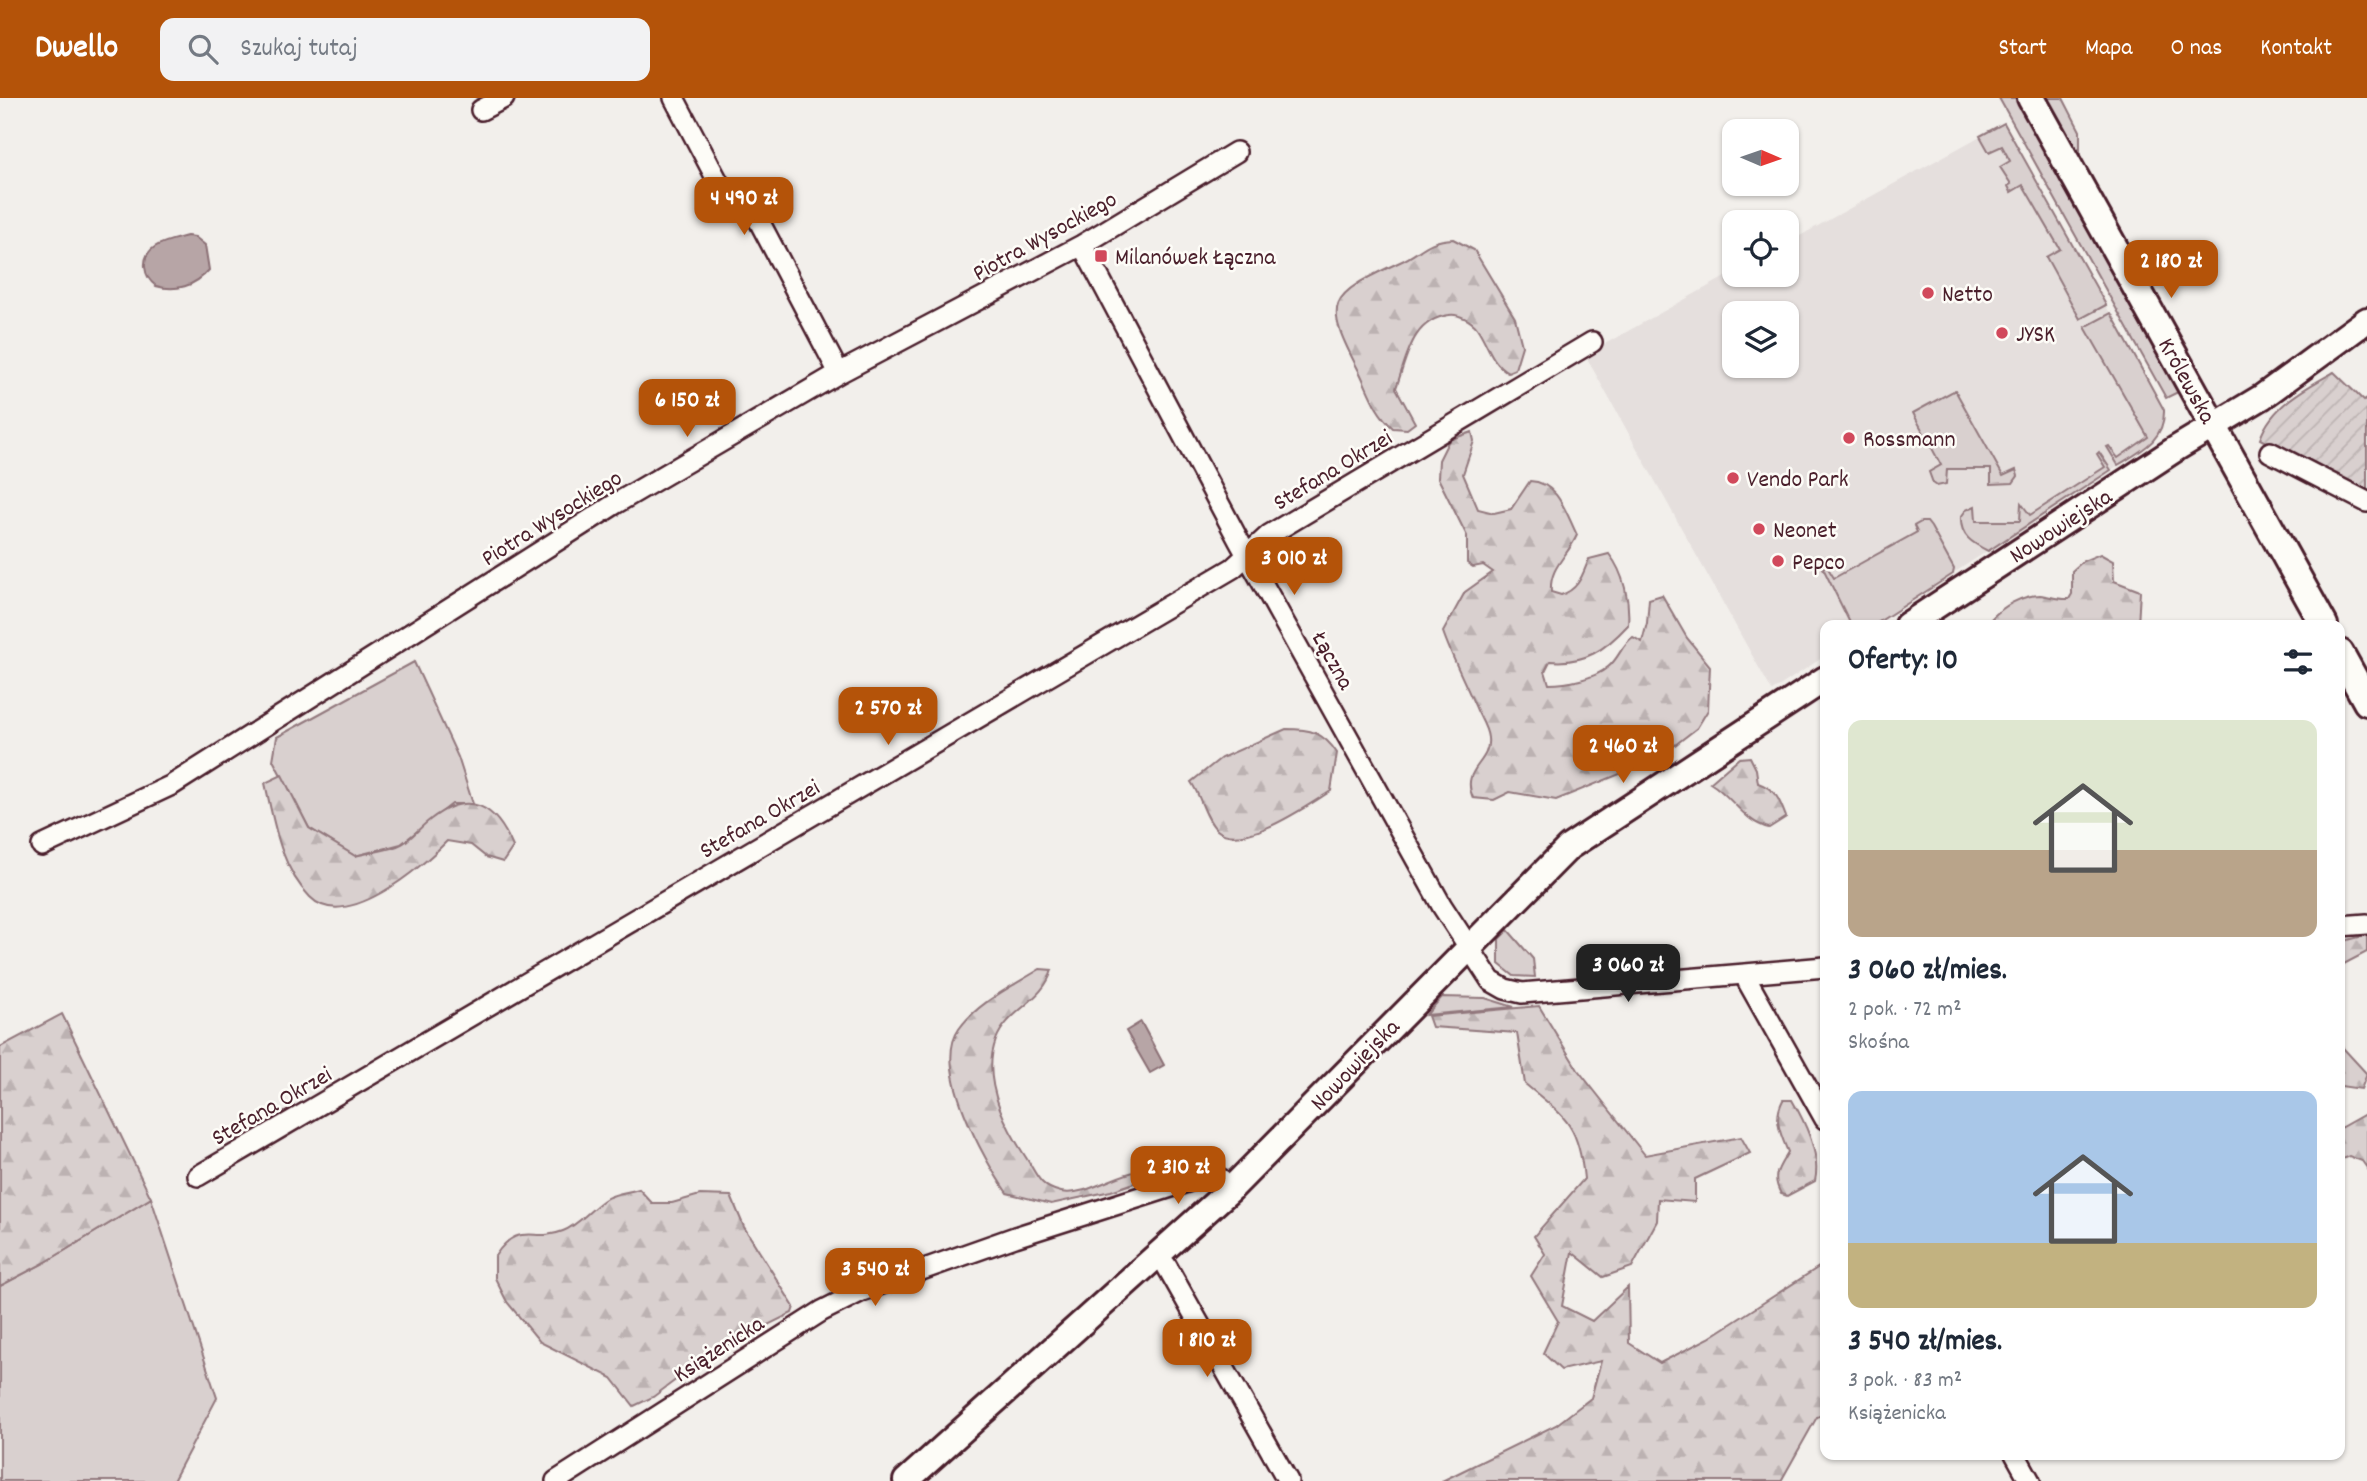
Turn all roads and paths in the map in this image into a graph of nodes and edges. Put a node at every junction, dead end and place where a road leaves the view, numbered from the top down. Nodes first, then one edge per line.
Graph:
1 (504, 98) edge
2 (674, 98) edge
3 (2031, 98) edge
4 (481, 110) dead end
5 (1236, 152) dead end
6 (1082, 245) junction
7 (2367, 320) edge
8 (1592, 342) dead end
9 (839, 373) junction
10 (2214, 427) junction
11 (2270, 452) dead end
12 (2367, 502) edge
13 (1249, 556) junction
14 (1915, 620) edge
15 (2321, 620) edge
16 (2345, 662) edge
17 (1820, 682) edge
18 (2367, 702) edge
19 (41, 846) dead end
20 (2367, 924) edge
21 (2345, 926) edge
22 (1467, 948) junction
23 (1820, 967) edge
24 (1747, 974) junction
25 (1820, 1110) edge
26 (198, 1176) dead end
27 (1231, 1189) junction
28 (1157, 1255) junction
29 (2018, 1460) edge
30 (556, 1481) edge
31 (906, 1481) edge
32 (1288, 1481) edge
33 (2030, 1481) edge

1 - 4 street
2 - 9 street
3 - 10 main road, Królewska
5 - 6 street, Piotra Wysockiego
6 - 9 street, Piotra Wysockiego
6 - 13 street, Łączna
7 - 10 street, Nowowiejska
8 - 13 street, Stefana Okrzei
9 - 19 street, Piotra Wysockiego
10 - 14 street, Nowowiejska
10 - 15 main road, Królewska
11 - 12 street
13 - 22 street, Łączna
13 - 26 street, Stefana Okrzei
16 - 18 main road
17 - 22 street, Nowowiejska
20 - 21 street
22 - 24 street, Łączna
22 - 27 street, Nowowiejska
23 - 24 street, Łączna
24 - 25 street
27 - 28 street, Nowowiejska
27 - 30 street, Książenicka
28 - 31 street, Nowowiejska
28 - 32 street
29 - 33 street

